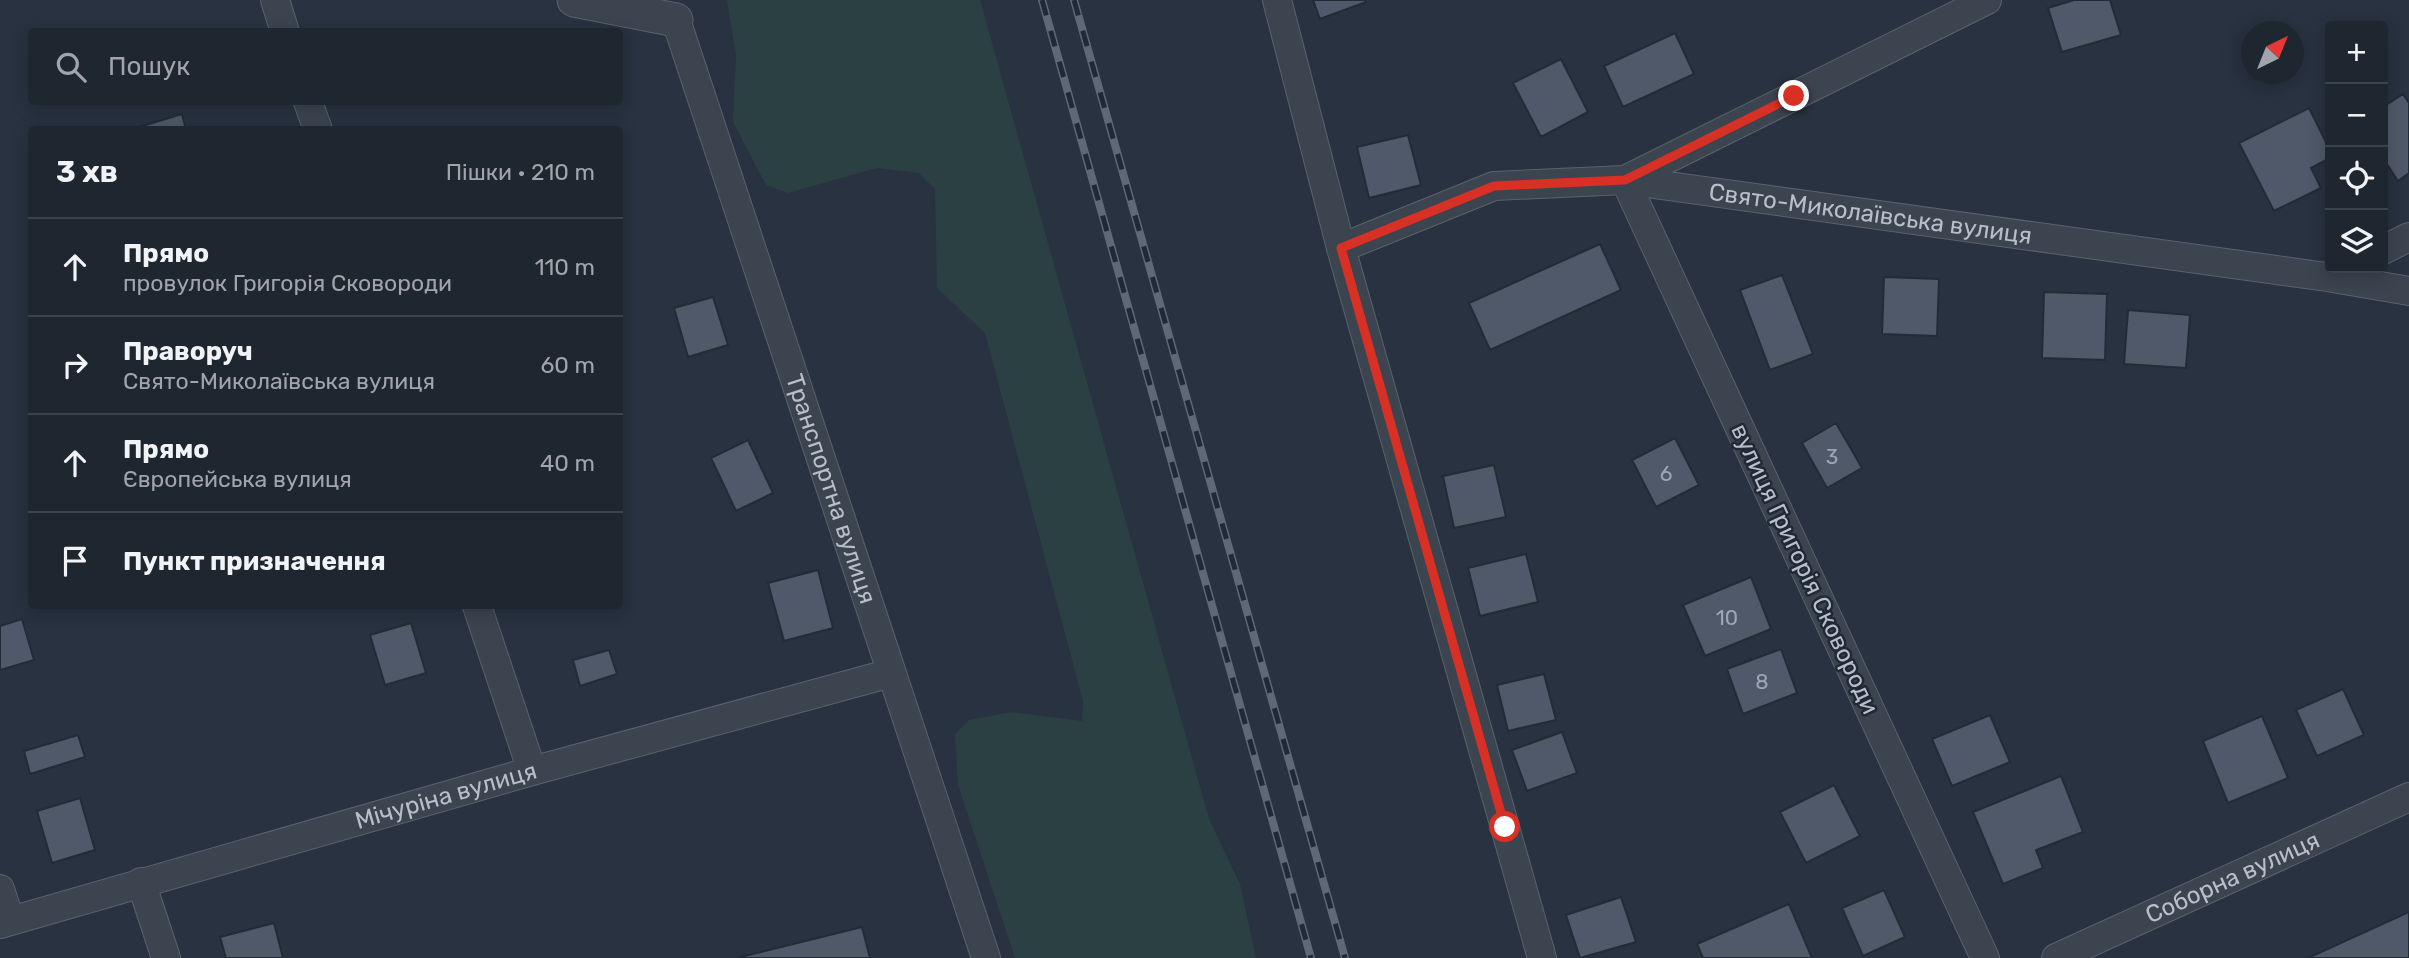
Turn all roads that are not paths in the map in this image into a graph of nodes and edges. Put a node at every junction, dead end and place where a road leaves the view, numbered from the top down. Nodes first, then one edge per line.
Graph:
1 (275, 0) edge
2 (574, 0) edge
3 (1276, 0) edge
4 (1987, 0) edge
5 (676, 20) joint
6 (284, 28) edge
7 (309, 105) edge
8 (317, 126) edge
9 (1625, 180) junction
10 (2409, 237) edge
11 (1341, 248) junction
12 (2388, 248) edge
13 (2325, 271) edge
14 (2340, 273) edge
15 (2409, 291) edge
16 (478, 609) edge
17 (891, 673) junction
18 (532, 771) junction
19 (2409, 797) edge
20 (141, 882) junction
21 (0, 889) edge
22 (5, 922) edge
23 (166, 958) edge
24 (986, 958) edge
25 (1542, 958) edge
26 (1984, 958) edge
27 (2056, 958) edge

1 - 6 street
2 - 5 street
3 - 11 street
4 - 9 street
5 - 17 street, Транспортна вулиця
7 - 8 street
9 - 11 street, Свято-Миколаївська вулиця
9 - 13 street, Свято-Миколаївська вулиця
9 - 26 street, вулиця Григорія Сковороди
10 - 12 street
11 - 25 street
14 - 15 street, Свято-Миколаївська вулиця
16 - 18 street
17 - 18 street, Мічуріна вулиця
17 - 24 street, Транспортна вулиця
18 - 20 street, Мічуріна вулиця
19 - 27 street, Соборна вулиця
20 - 22 street, Мічуріна вулиця
20 - 23 street
21 - 22 street

